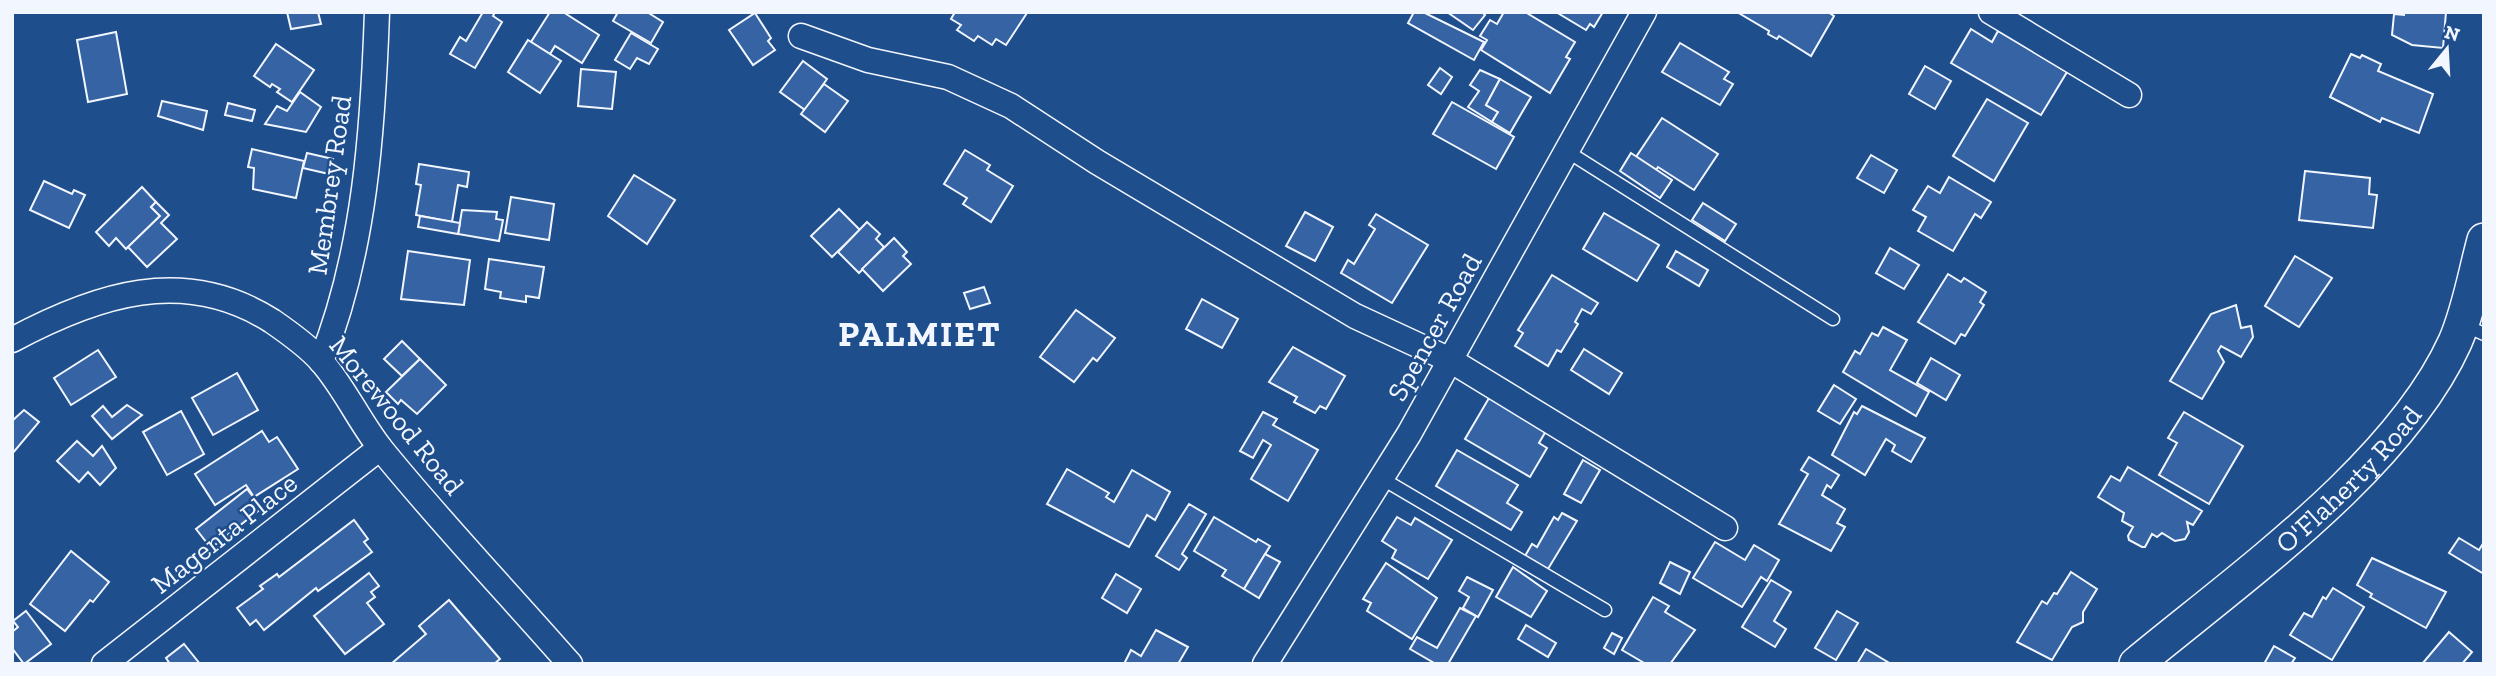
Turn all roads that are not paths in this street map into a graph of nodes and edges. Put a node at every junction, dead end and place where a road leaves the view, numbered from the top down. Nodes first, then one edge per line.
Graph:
1 (377, 12) edge
2 (1644, 12) edge
3 (1991, 12) edge
4 (801, 36) dead end
5 (2129, 95) dead end
6 (1565, 150) junction
7 (2484, 240) edge
8 (1833, 319) dead end
9 (2473, 329) edge
10 (12, 341) edge
11 (1450, 360) junction
12 (321, 361) junction
13 (380, 448) junction
14 (1381, 478) junction
15 (1725, 528) dead end
16 (1605, 610) dead end
17 (104, 664) edge
18 (570, 664) edge
19 (1265, 664) edge
20 (2136, 664) edge

1 - 12 street, Membrey Road
2 - 6 street, Spencer Road
3 - 5 street
4 - 11 street
6 - 8 lane
6 - 11 street, Spencer Road
7 - 9 street, O'Flaherty Road
9 - 20 street, O'Flaherty Road
10 - 12 street, Morewood Road
11 - 14 street, Spencer Road
11 - 15 street
12 - 13 street, Morewood Road
13 - 17 street, Magenta Place
13 - 18 street, Morewood Road
14 - 16 lane
14 - 19 street, Spencer Road

